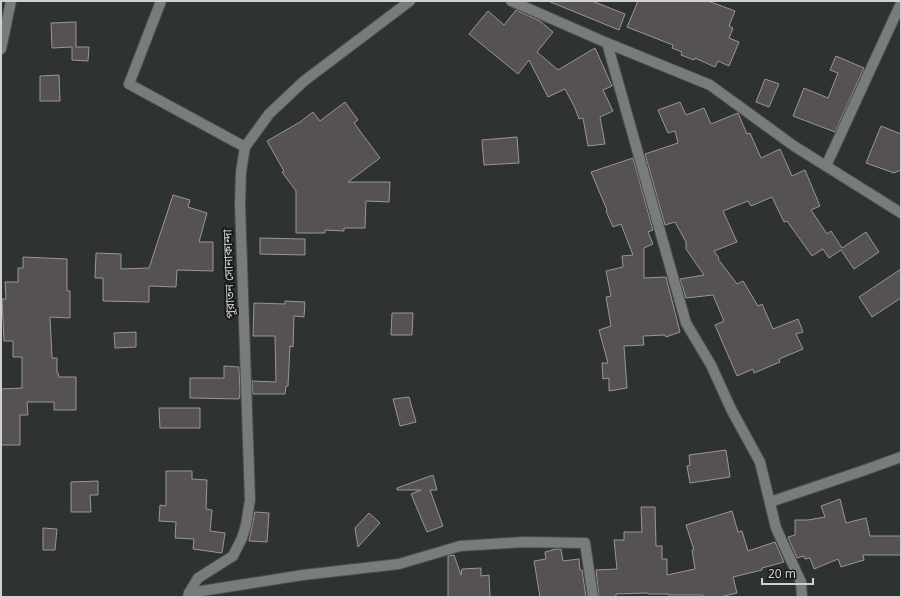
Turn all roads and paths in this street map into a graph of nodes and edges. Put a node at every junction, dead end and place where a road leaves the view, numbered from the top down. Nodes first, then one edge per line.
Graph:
1 (11, 1) edge
2 (161, 1) edge
3 (410, 1) edge
4 (511, 1) edge
5 (901, 3) edge
6 (607, 43) junction
7 (1, 49) edge
8 (245, 147) junction
9 (826, 166) junction
10 (901, 213) edge
11 (901, 456) edge
12 (770, 502) junction
13 (189, 595) edge
14 (594, 597) edge
15 (802, 597) edge

1 - 7 street
2 - 8 street
3 - 8 street, পুরাতন সোনাকান্দা
4 - 6 street
5 - 9 street
6 - 9 street
6 - 12 street
8 - 13 street, পুরাতন সোনাকান্দা
9 - 10 street
11 - 12 street
12 - 15 street
13 - 14 street

